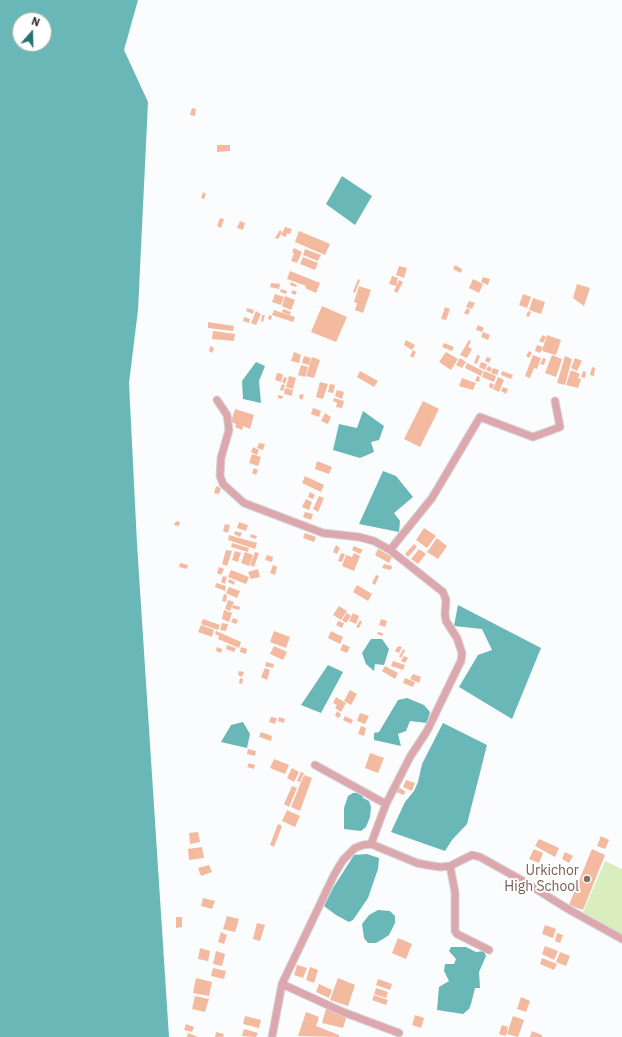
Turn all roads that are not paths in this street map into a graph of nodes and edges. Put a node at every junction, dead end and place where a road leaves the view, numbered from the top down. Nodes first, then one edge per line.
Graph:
1 (217, 400) dead end
2 (555, 401) dead end
3 (390, 550) junction
4 (315, 765) dead end
5 (386, 804) junction
6 (371, 844) junction
7 (450, 866) junction
8 (622, 939) edge
9 (489, 950) dead end
10 (282, 984) junction
11 (399, 1032) dead end
12 (272, 1037) edge

1 - 3 street
2 - 3 street
3 - 5 street
4 - 5 street
5 - 6 street
6 - 7 street
6 - 10 street
7 - 8 street
7 - 9 street
10 - 11 street
10 - 12 street

